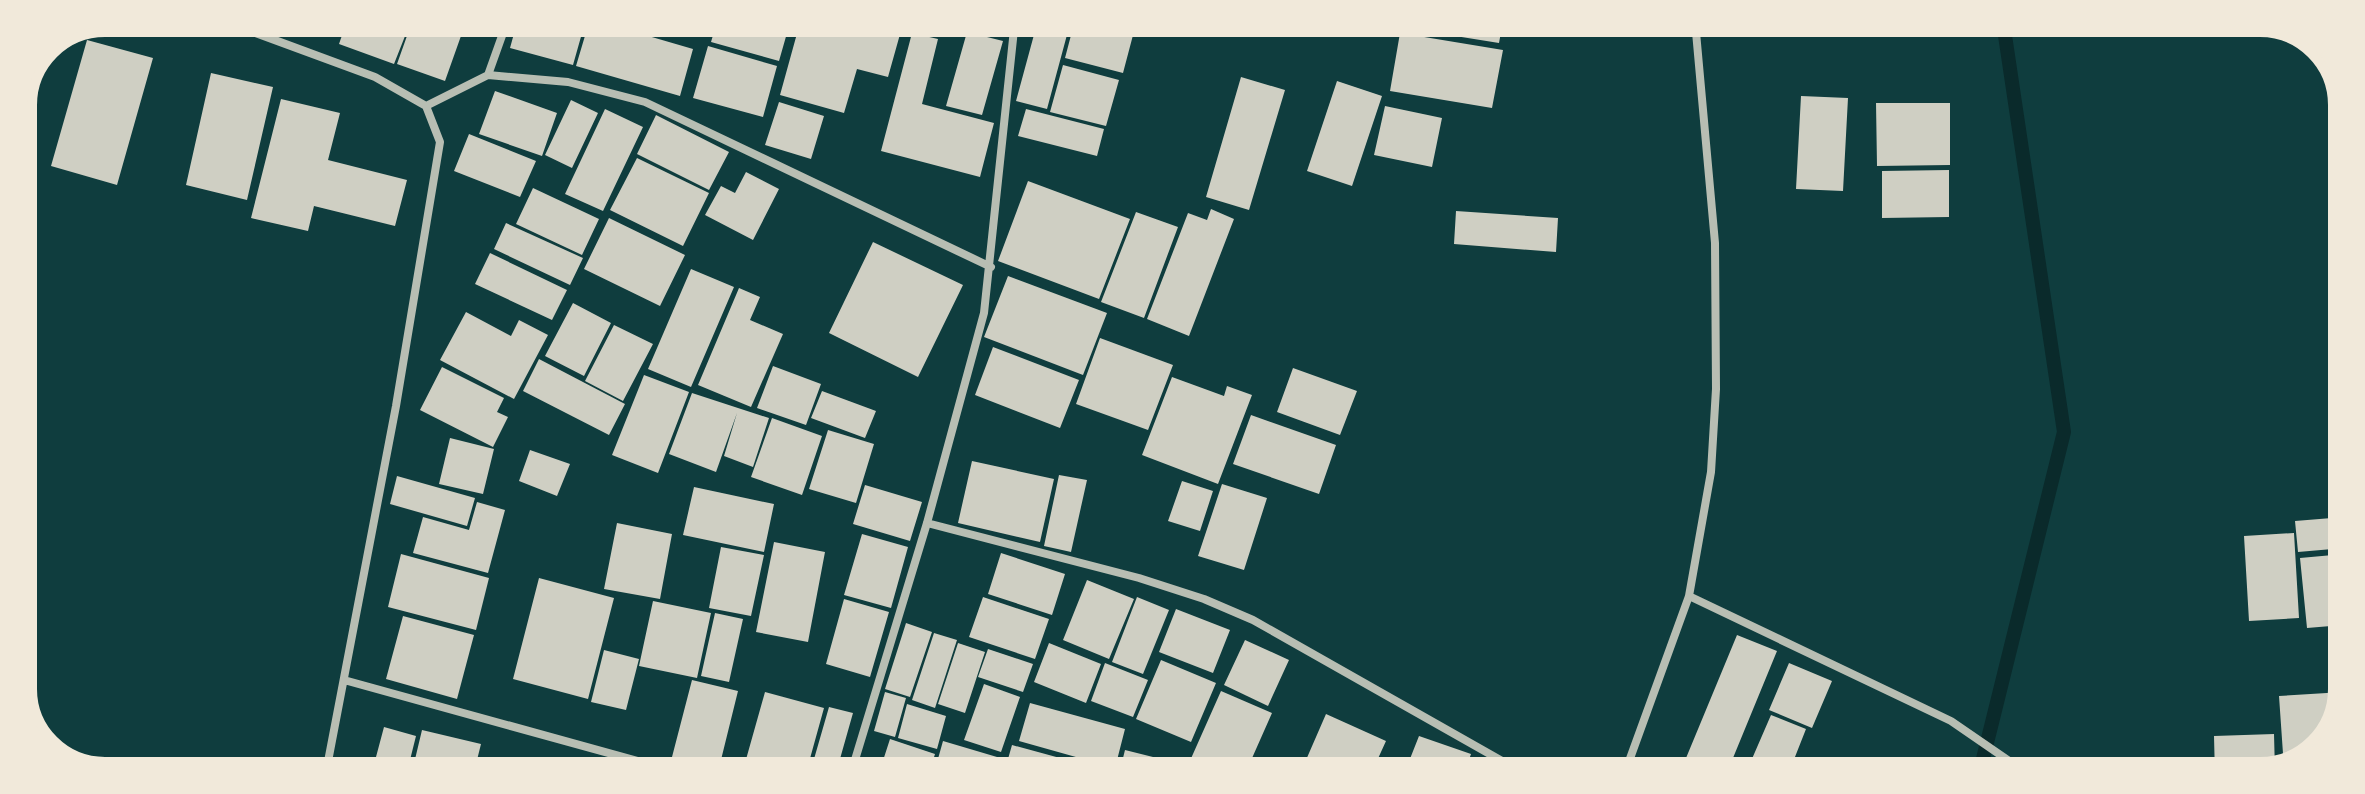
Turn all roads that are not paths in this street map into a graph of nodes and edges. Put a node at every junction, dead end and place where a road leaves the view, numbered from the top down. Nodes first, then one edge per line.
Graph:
1 (253, 32) edge
2 (503, 32) edge
3 (1014, 32) edge
4 (1696, 32) edge
5 (488, 75) junction
6 (426, 106) junction
7 (991, 267) junction
8 (927, 523) junction
9 (1689, 596) junction
10 (344, 680) junction
11 (328, 762) edge
12 (641, 762) edge
13 (854, 762) edge
14 (1504, 762) edge
15 (1629, 762) edge
16 (2009, 762) edge

1 - 6 street
2 - 5 street
3 - 7 street
4 - 9 street
5 - 6 street
5 - 7 street
6 - 10 street
7 - 8 street
8 - 13 street
8 - 14 street
9 - 15 street
9 - 16 street
10 - 11 street
10 - 12 street

